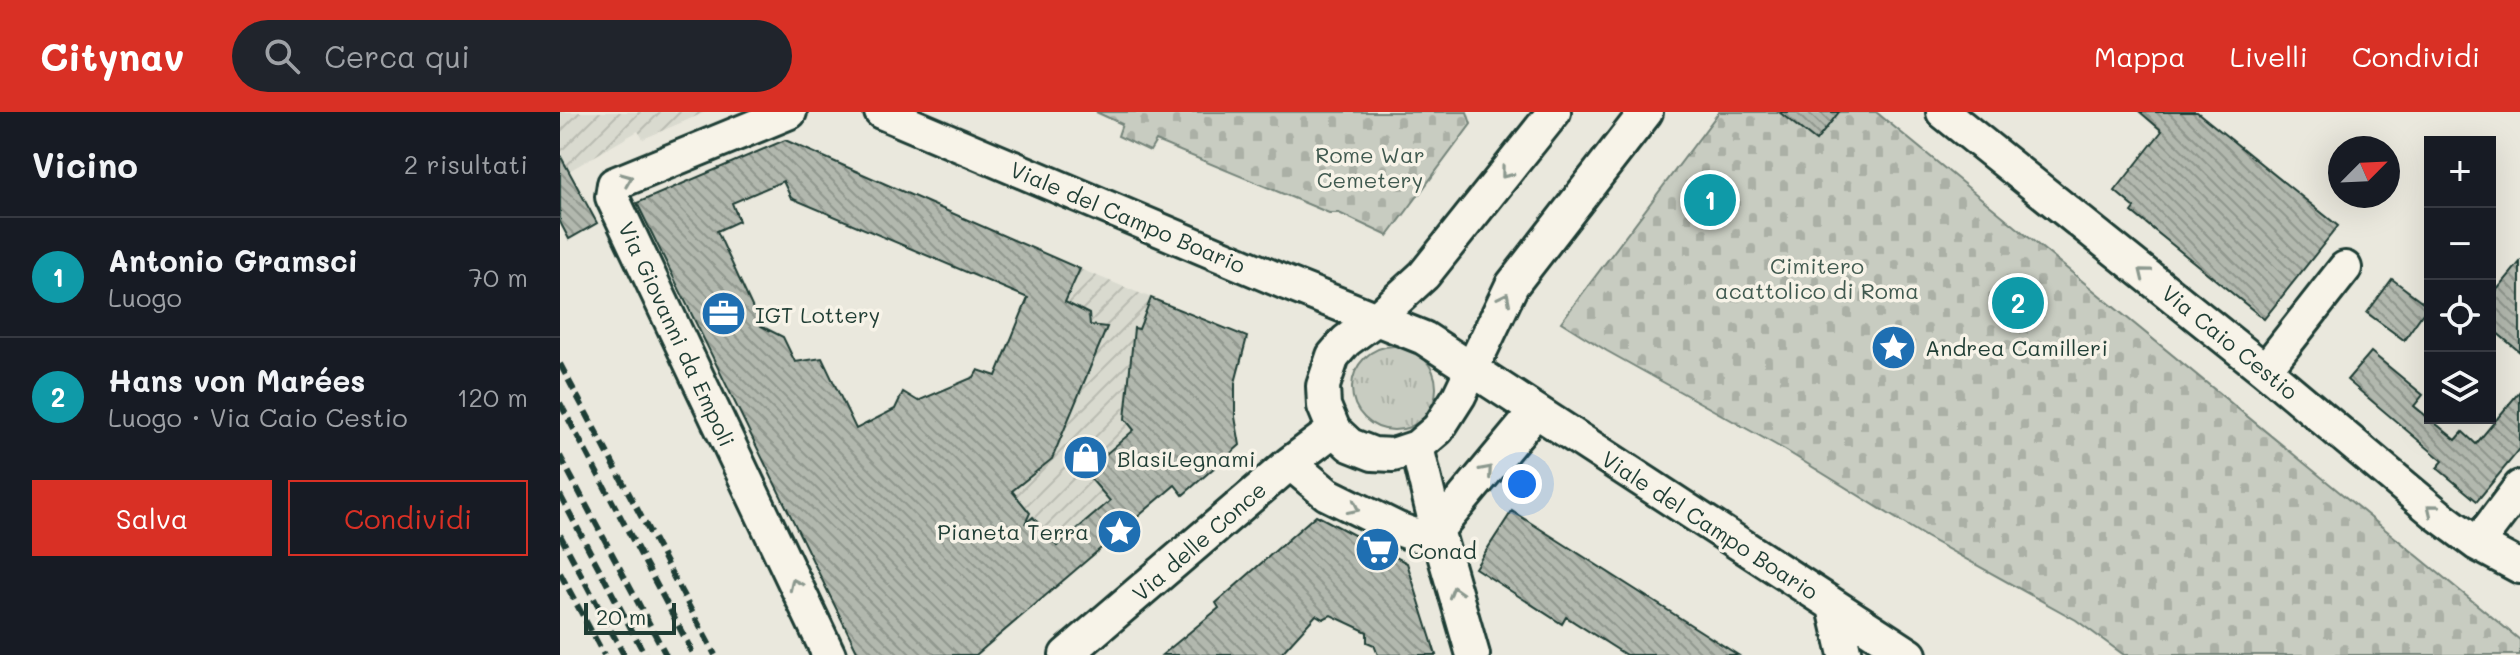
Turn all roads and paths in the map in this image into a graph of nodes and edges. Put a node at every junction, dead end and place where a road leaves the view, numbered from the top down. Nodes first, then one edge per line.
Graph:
1 (790, 112) edge
2 (881, 112) edge
3 (1554, 112) edge
4 (1646, 112) edge
5 (1943, 112) edge
6 (2345, 268) dead end
7 (1376, 319) junction
8 (1471, 368) junction
9 (2265, 370) junction
10 (1536, 411) junction
11 (1334, 430) junction
12 (1417, 447) junction
13 (1290, 463) junction
14 (2520, 487) edge
15 (1437, 530) junction
16 (2477, 544) junction
17 (2520, 567) edge
18 (1834, 607) junction
19 (829, 655) edge
20 (1066, 655) edge
21 (1473, 655) edge
22 (1845, 655) edge
23 (1910, 655) edge

19 -> 1 street, Via Giovanni da Empoli
2 - 7 street, Viale del Campo Boario
3 -> 7 street
8 -> 4 street
9 -> 5 street, Via Caio Cestio
6 - 9 street
7 - 8 street
7 - 11 street
8 - 10 street, Viale del Campo Boario
8 - 12 street
16 -> 9 street, Via Caio Cestio
15 -> 10 street
10 - 18 street, Viale del Campo Boario
11 - 12 street
11 - 13 street, Via delle Conce
12 - 15 street
13 -> 15 street
13 - 20 street, Via delle Conce
14 - 16 street
21 -> 15 street
16 - 17 street, Via Caio Cestio
18 - 22 street
18 - 23 street, Viale del Campo Boario

